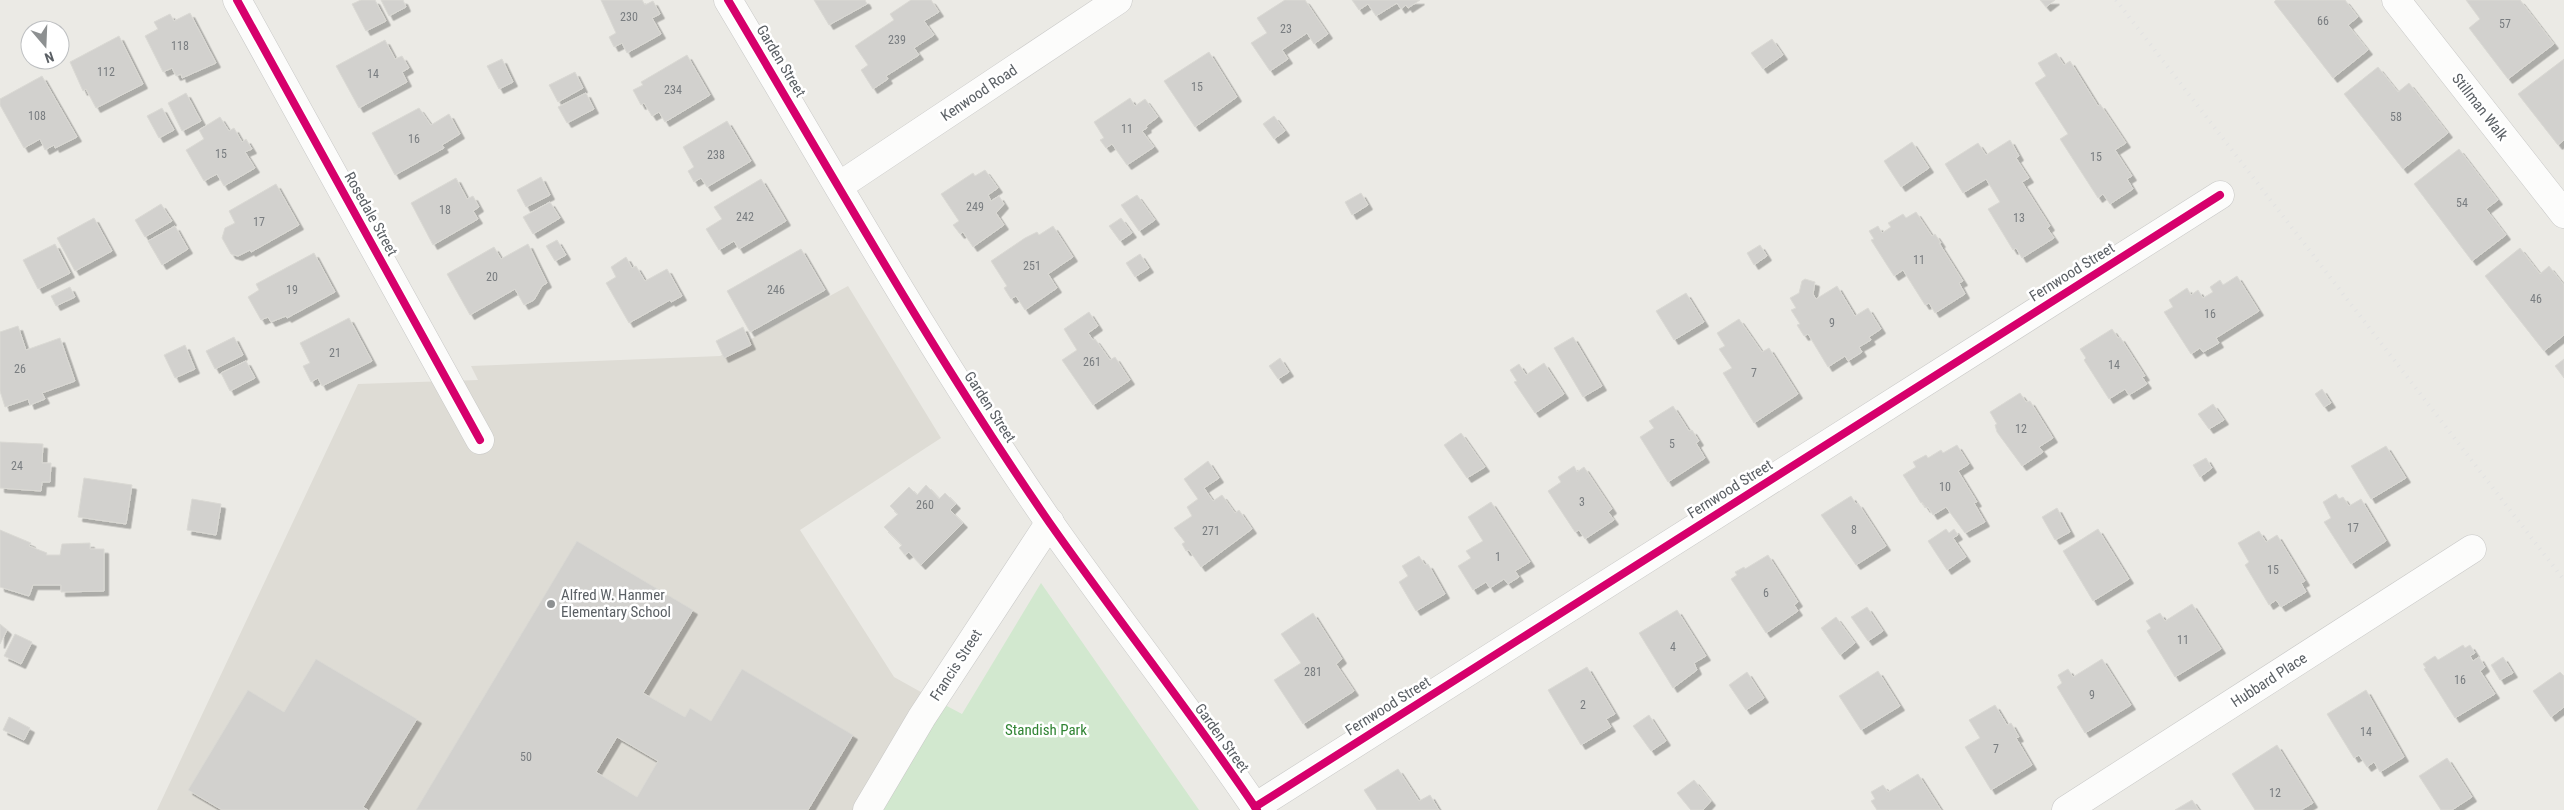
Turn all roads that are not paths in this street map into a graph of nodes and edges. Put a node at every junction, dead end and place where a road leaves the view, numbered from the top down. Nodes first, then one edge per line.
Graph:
1 (237, 0) edge
2 (728, 0) edge
3 (1118, 0) edge
4 (2396, 0) edge
5 (839, 186) junction
6 (2220, 195) dead end
7 (2564, 214) edge
8 (480, 440) dead end
9 (1050, 522) junction
10 (2472, 549) dead end
11 (1256, 808) edge
12 (867, 810) edge
13 (2066, 810) edge

1 - 8 street, Rosedale Street
2 - 5 street, Garden Street
3 - 5 street, Kenwood Road
4 - 7 street, Stillman Walk
5 - 9 street, Garden Street
6 - 11 street, Fernwood Street
9 - 11 street, Garden Street
9 - 12 street, Francis Street
10 - 13 street, Hubbard Place

